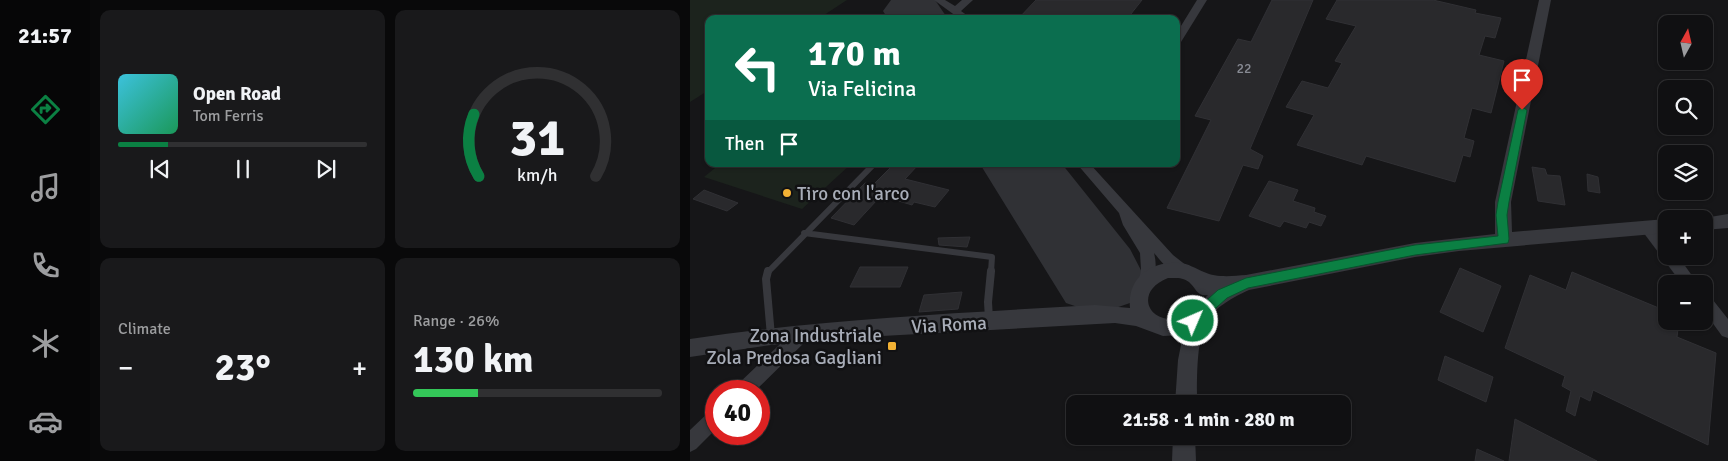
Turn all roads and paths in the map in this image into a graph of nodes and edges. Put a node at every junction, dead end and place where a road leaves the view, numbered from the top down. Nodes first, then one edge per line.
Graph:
1 (939, 0) edge
2 (968, 0) edge
3 (1202, 0) edge
4 (1545, 0) edge
5 (956, 10) junction
6 (962, 15) edge
7 (1180, 36) edge
8 (871, 167) edge
9 (1086, 167) edge
10 (1098, 167) edge
11 (1093, 176) junction
12 (1122, 210) junction
13 (1728, 221) edge
14 (1713, 222) edge
15 (1658, 227) edge
16 (1648, 228) junction
17 (804, 233) junction
18 (1509, 239) junction
19 (1658, 241) edge
20 (1190, 274) junction
21 (1246, 283) junction
22 (1142, 289) junction
23 (1713, 312) edge
24 (1095, 314) junction
25 (1200, 315) junction
26 (989, 322) junction
27 (1153, 323) junction
28 (1728, 331) edge
29 (803, 333) junction
30 (771, 336) junction
31 (690, 348) edge
32 (1187, 360) junction
33 (754, 380) edge
34 (1186, 395) edge
35 (705, 428) edge
36 (690, 443) edge
37 (1184, 445) edge
38 (1184, 461) edge

1 - 5 street
2 - 5 street
3 - 7 street
4 - 18 street
5 - 6 street
8 - 17 lane
9 - 11 street
10 - 11 street
11 - 12 street
12 - 20 street
12 - 22 street
13 - 14 street
15 - 16 street, Via Roma
16 - 18 street, Via Roma
16 - 19 street
17 - 26 lane
17 - 30 lane
18 - 21 street, Via Roma
20 - 21 street, Via Roma
20 - 22 street, Via Roma
20 - 25 street
21 - 25 street, Via Roma
22 - 24 street, Via Roma
22 - 27 street
23 - 28 street
24 - 26 street, Via Roma
24 - 27 street, Via Roma
25 - 27 street, Via Roma
25 - 32 street
26 - 29 street, Via Roma
27 - 32 street
29 - 30 street, Via Roma
29 - 33 street
30 - 31 street, Via Roma
32 - 34 street
35 - 36 street
37 - 38 street

